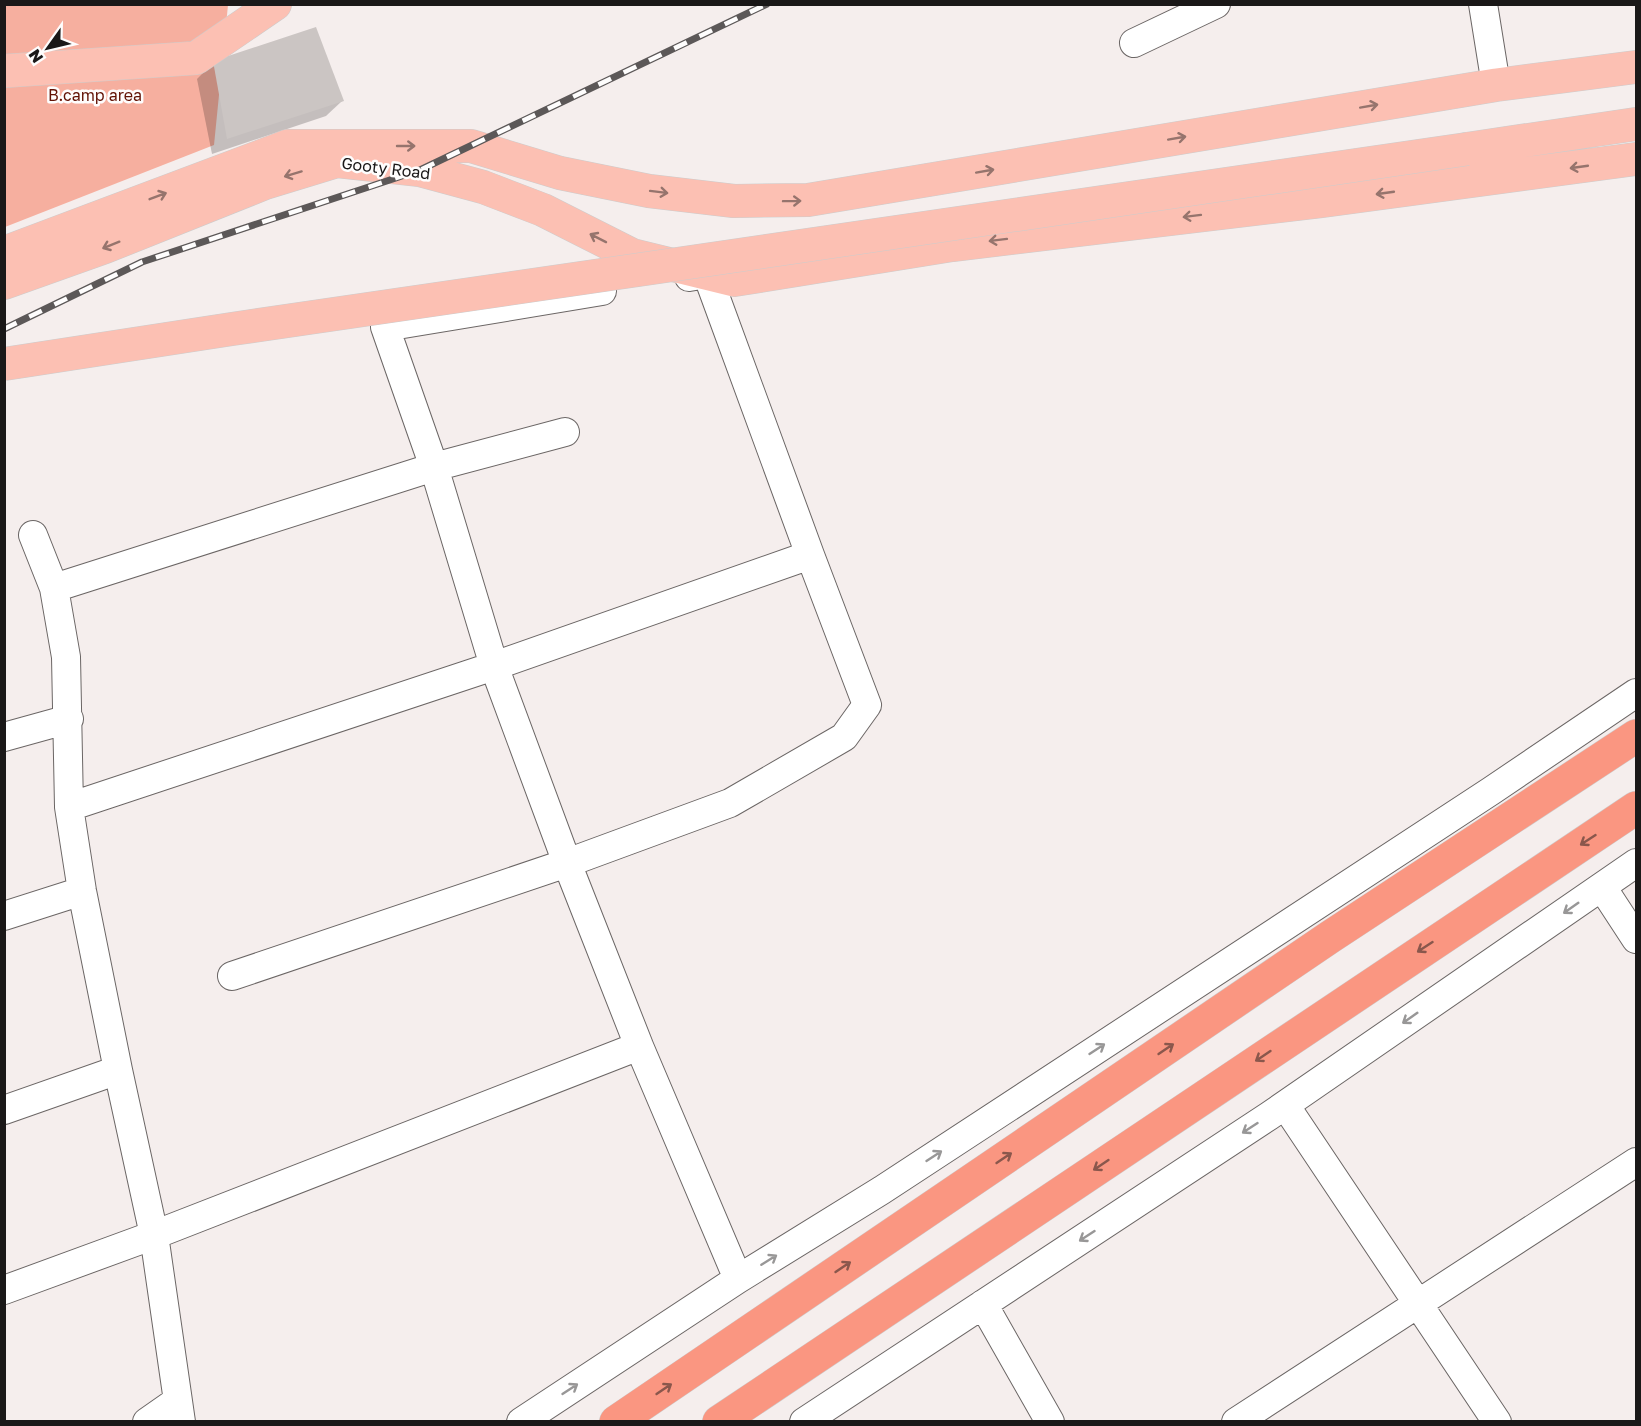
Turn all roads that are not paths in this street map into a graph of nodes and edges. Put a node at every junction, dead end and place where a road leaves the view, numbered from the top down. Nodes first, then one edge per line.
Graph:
1 (1216, 4) edge
2 (1483, 4) edge
3 (262, 8) edge
4 (1134, 43) dead end
5 (1636, 67) edge
6 (4, 71) edge
7 (1496, 85) junction
8 (1636, 124) edge
9 (1636, 159) edge
10 (4, 253) edge
11 (720, 277) junction
12 (4, 283) edge
13 (4, 364) edge
14 (565, 432) dead end
15 (434, 468) junction
16 (33, 535) dead end
17 (810, 555) junction
18 (54, 588) junction
19 (494, 666) junction
20 (1636, 693) edge
21 (69, 719) junction
22 (1636, 736) edge
23 (4, 737) edge
24 (69, 807) junction
25 (1636, 808) edge
26 (1636, 862) edge
27 (567, 863) junction
28 (1602, 886) junction
29 (82, 891) junction
30 (4, 916) edge
31 (1636, 939) edge
32 (232, 976) dead end
33 (639, 1046) junction
34 (118, 1070) junction
35 (1285, 1105) junction
36 (4, 1110) edge
37 (1636, 1162) edge
38 (154, 1234) junction
39 (738, 1279) junction
40 (4, 1290) edge
41 (983, 1304) junction
42 (1419, 1304) junction
43 (179, 1411) edge
44 (147, 1422) edge
45 (521, 1422) edge
46 (616, 1422) edge
47 (719, 1422) edge
48 (804, 1422) edge
49 (1050, 1422) edge
50 (1236, 1422) edge
51 (1497, 1422) edge

1 - 4 street
2 - 7 street
3 - 6 main road
5 - 7 main road, Gooty Road
10 -> 7 main road, Gooty Road
8 - 13 main road, bridge
9 -> 11 main road
11 -> 12 main road, Gooty Road
11 - 15 street
11 - 17 street
14 - 15 street
15 - 18 street
15 - 19 street
16 - 18 street
17 - 19 street
17 - 27 street
18 - 21 street
19 - 24 street
19 - 27 street
39 -> 20 street
21 - 23 street
21 - 24 street
46 -> 22 highway
24 - 29 street
25 -> 47 highway
26 - 28 street
27 - 32 street
27 - 33 street
28 - 31 street
28 -> 35 street
29 - 30 street
29 - 34 street
33 - 38 street
33 - 39 street
34 - 36 street
34 - 38 street
35 -> 41 street
35 - 42 street
37 - 42 street
38 - 40 street
38 - 43 street
45 -> 39 street
41 - 48 street
41 - 49 street
42 - 50 street
42 - 51 street
43 - 44 street

